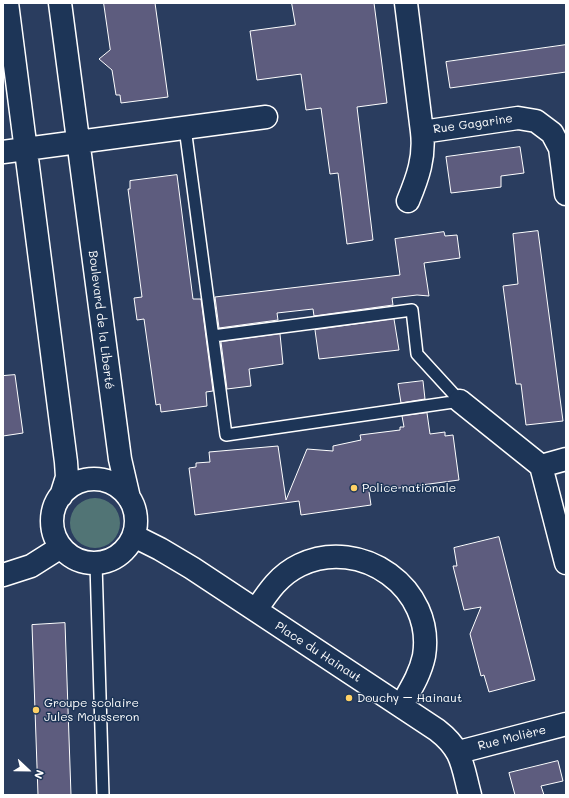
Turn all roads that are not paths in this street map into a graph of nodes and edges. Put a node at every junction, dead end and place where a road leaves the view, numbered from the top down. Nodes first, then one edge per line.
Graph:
1 (7, 3) edge
2 (60, 3) edge
3 (406, 3) edge
4 (266, 117) dead end
5 (185, 128) junction
6 (422, 132) junction
7 (78, 142) junction
8 (26, 149) junction
9 (3, 152) edge
10 (566, 194) edge
11 (408, 201) dead end
12 (213, 336) junction
13 (460, 401) junction
14 (566, 459) edge
15 (541, 466) junction
16 (61, 496) junction
17 (129, 498) junction
18 (134, 536) junction
19 (61, 547) junction
20 (566, 563) edge
21 (96, 564) junction
22 (3, 575) edge
23 (256, 610) junction
24 (401, 706) junction
25 (566, 724) edge
26 (459, 752) junction
27 (103, 795) edge
28 (470, 795) edge

1 - 8 street
2 - 7 street, Boulevard de la Liberté
3 - 6 street, Rue Gagarine
4 - 5 street
5 - 7 street
5 - 12 lane
6 - 10 street, Rue Gagarine
6 - 11 street, Rue Gagarine
7 - 8 street
7 - 17 street, Boulevard de la Liberté
8 - 9 street
8 - 16 street
12 - 13 lane
12 - 13 lane
13 - 15 street
14 - 15 street
15 - 20 street
16 - 17 street
16 - 19 street
17 - 18 street
18 - 21 street
18 - 23 street, Place du Hainaut
19 - 21 street
19 - 22 street
21 - 27 lane
23 - 24 street, Place du Hainaut
23 - 24 street
24 - 26 street, Place du Hainaut
25 - 26 street, Rue Molière
26 - 28 street

